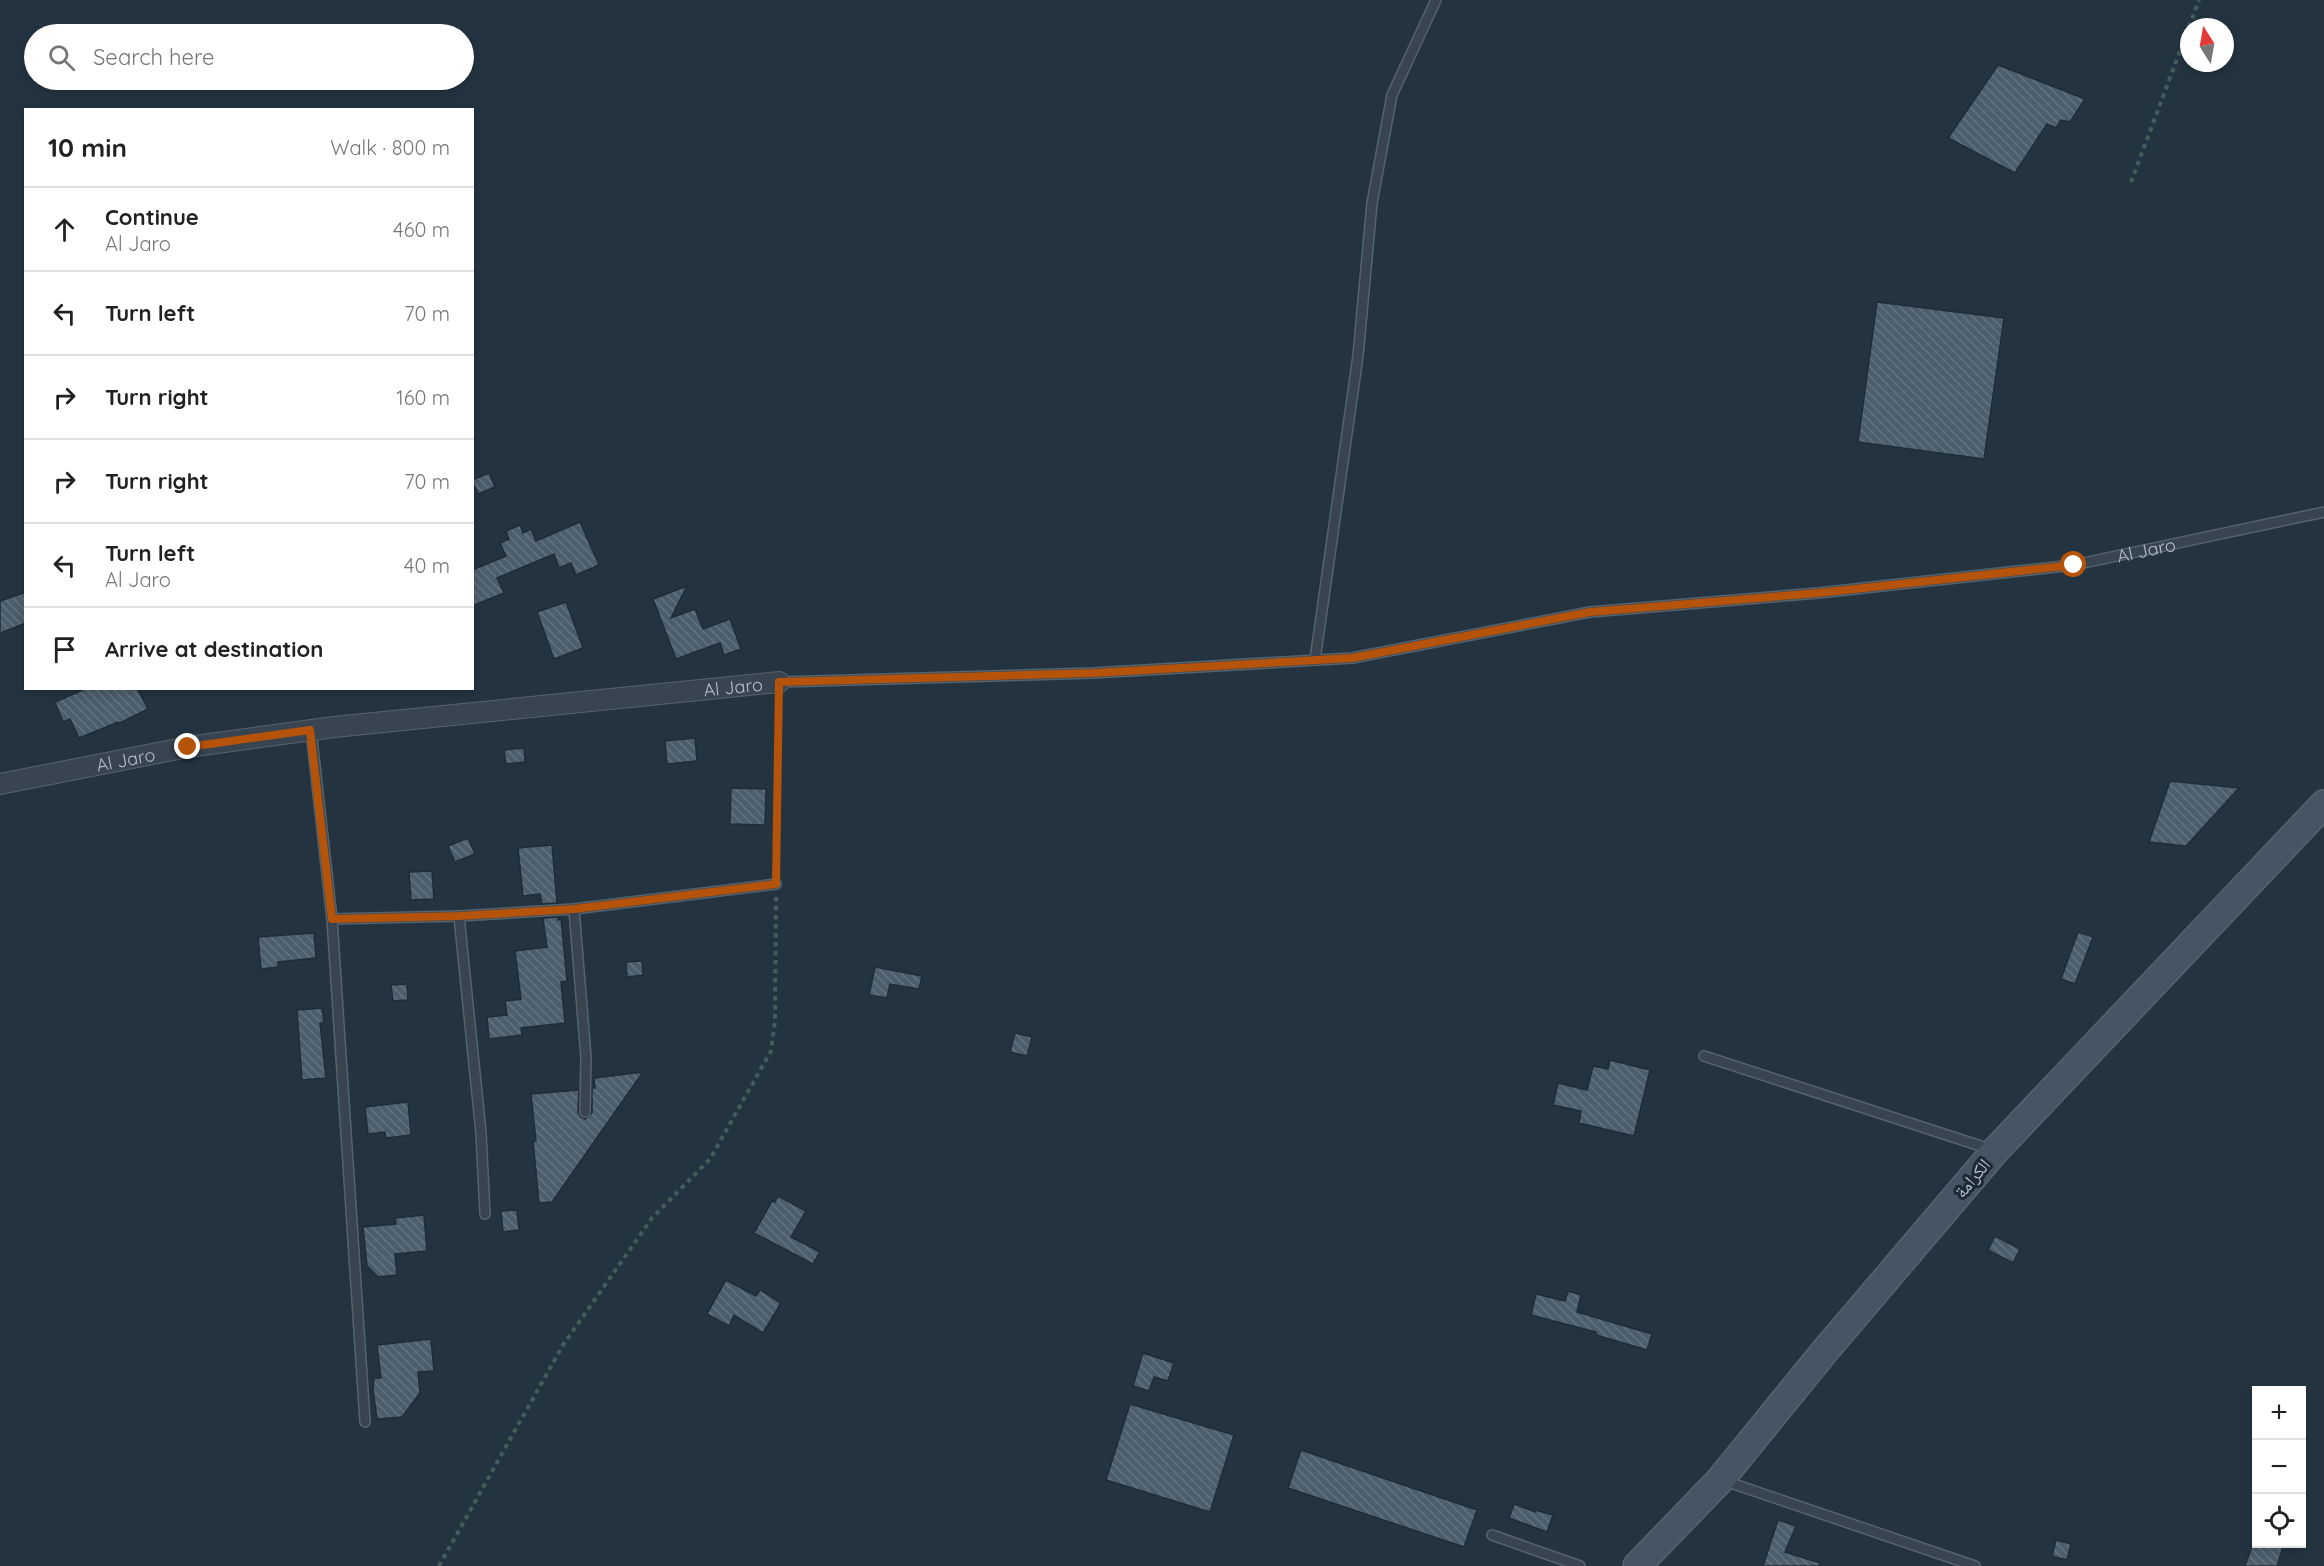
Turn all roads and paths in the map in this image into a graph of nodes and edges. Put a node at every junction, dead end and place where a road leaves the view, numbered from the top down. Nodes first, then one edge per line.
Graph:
1 (1436, 0) edge
2 (2199, 0) edge
3 (2192, 18) edge
4 (2180, 51) edge
5 (2131, 182) dead end
6 (2324, 512) edge
7 (1315, 660) junction
8 (779, 682) junction
9 (310, 730) junction
10 (0, 784) edge
11 (2324, 804) edge
12 (776, 884) junction
13 (574, 909) junction
14 (459, 916) junction
15 (332, 919) junction
16 (1704, 1056) dead end
17 (585, 1112) dead end
18 (1995, 1150) junction
19 (484, 1214) dead end
20 (365, 1422) dead end
21 (1720, 1480) junction
22 (1492, 1535) dead end
23 (439, 1566) edge
24 (1580, 1566) edge
25 (1636, 1566) edge
26 (1975, 1566) edge

1 - 7 lane
2 - 3 path
4 - 5 path
6 - 7 lane, Al Jaro
7 - 8 lane, Al Jaro
8 - 9 street, Al Jaro
8 - 12 path
9 - 10 street, Al Jaro
9 - 15 lane
11 - 18 main road, الكرامة
12 - 13 lane
12 - 23 path
13 - 14 lane
13 - 17 lane
14 - 15 lane
14 - 19 lane
15 - 20 lane
16 - 18 lane
18 - 21 main road, الكرامة
21 - 25 main road, الكرامة
21 - 26 lane
22 - 24 lane

